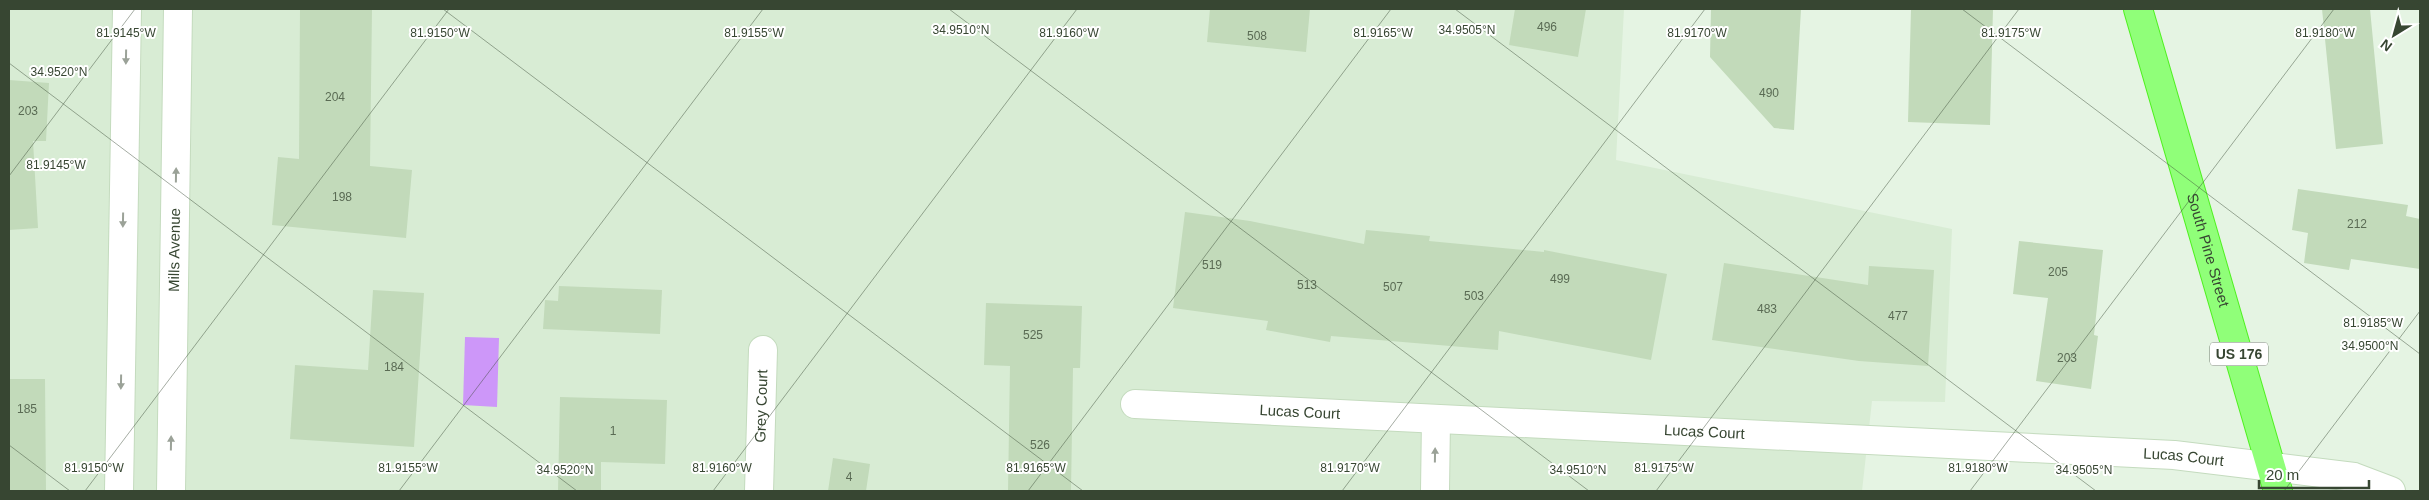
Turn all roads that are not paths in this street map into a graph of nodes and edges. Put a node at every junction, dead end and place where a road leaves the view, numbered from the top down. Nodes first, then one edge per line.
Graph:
1 (127, 9) edge
2 (178, 9) edge
3 (2138, 9) edge
4 (763, 350) dead end
5 (1135, 404) dead end
6 (1436, 419) junction
7 (2275, 479) edge
8 (119, 491) edge
9 (170, 491) edge
10 (759, 491) edge
11 (1435, 491) edge
12 (2391, 491) edge

1 -> 8 street
9 -> 2 street, Mills Avenue
3 - 7 highway, South Pine Street / US 176
4 - 10 street, Grey Court
5 - 6 street, Lucas Court
6 - 7 street, Lucas Court
11 -> 6 street
7 - 12 street, Lucas Court

